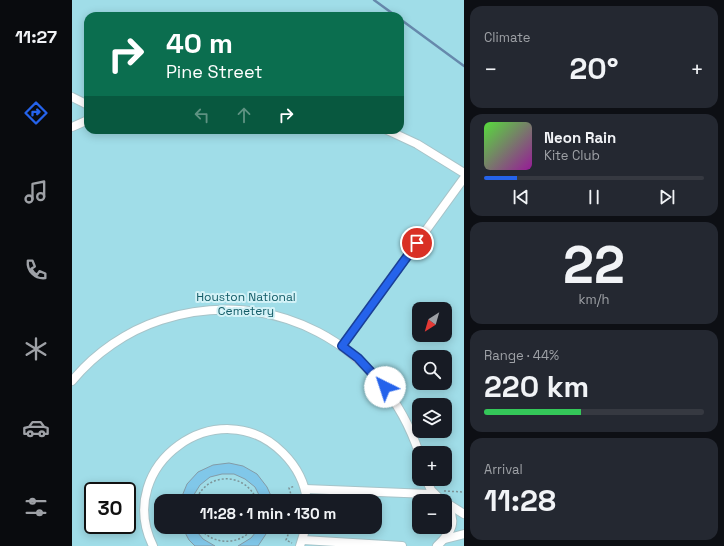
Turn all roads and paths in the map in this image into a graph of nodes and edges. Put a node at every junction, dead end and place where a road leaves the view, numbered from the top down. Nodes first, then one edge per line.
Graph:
1 (72, 97) edge
2 (84, 103) edge
3 (84, 122) edge
4 (72, 127) edge
5 (395, 134) edge
6 (464, 173) edge
7 (464, 178) edge
8 (342, 346) junction
9 (72, 381) edge
10 (416, 446) edge
11 (429, 486) edge
12 (302, 487) junction
13 (464, 492) edge
14 (200, 494) edge
15 (254, 494) edge
16 (291, 494) edge
17 (304, 494) edge
18 (429, 494) edge
19 (436, 494) edge
20 (452, 496) edge
21 (452, 506) edge
22 (464, 514) edge
23 (205, 534) edge
24 (246, 534) edge
25 (446, 534) edge
26 (464, 534) edge
27 (301, 543) edge
28 (439, 544) edge
29 (153, 546) edge
30 (402, 546) edge

1 - 2 street
3 - 4 street
5 - 6 street
7 - 8 street
8 - 9 street
8 - 10 street
11 - 19 street
12 - 16 path
12 - 17 street
12 - 18 street
12 - 29 street
13 - 20 path
14 - 15 path
21 - 22 street
23 - 24 path
25 - 28 street
26 - 28 street
27 - 30 street

